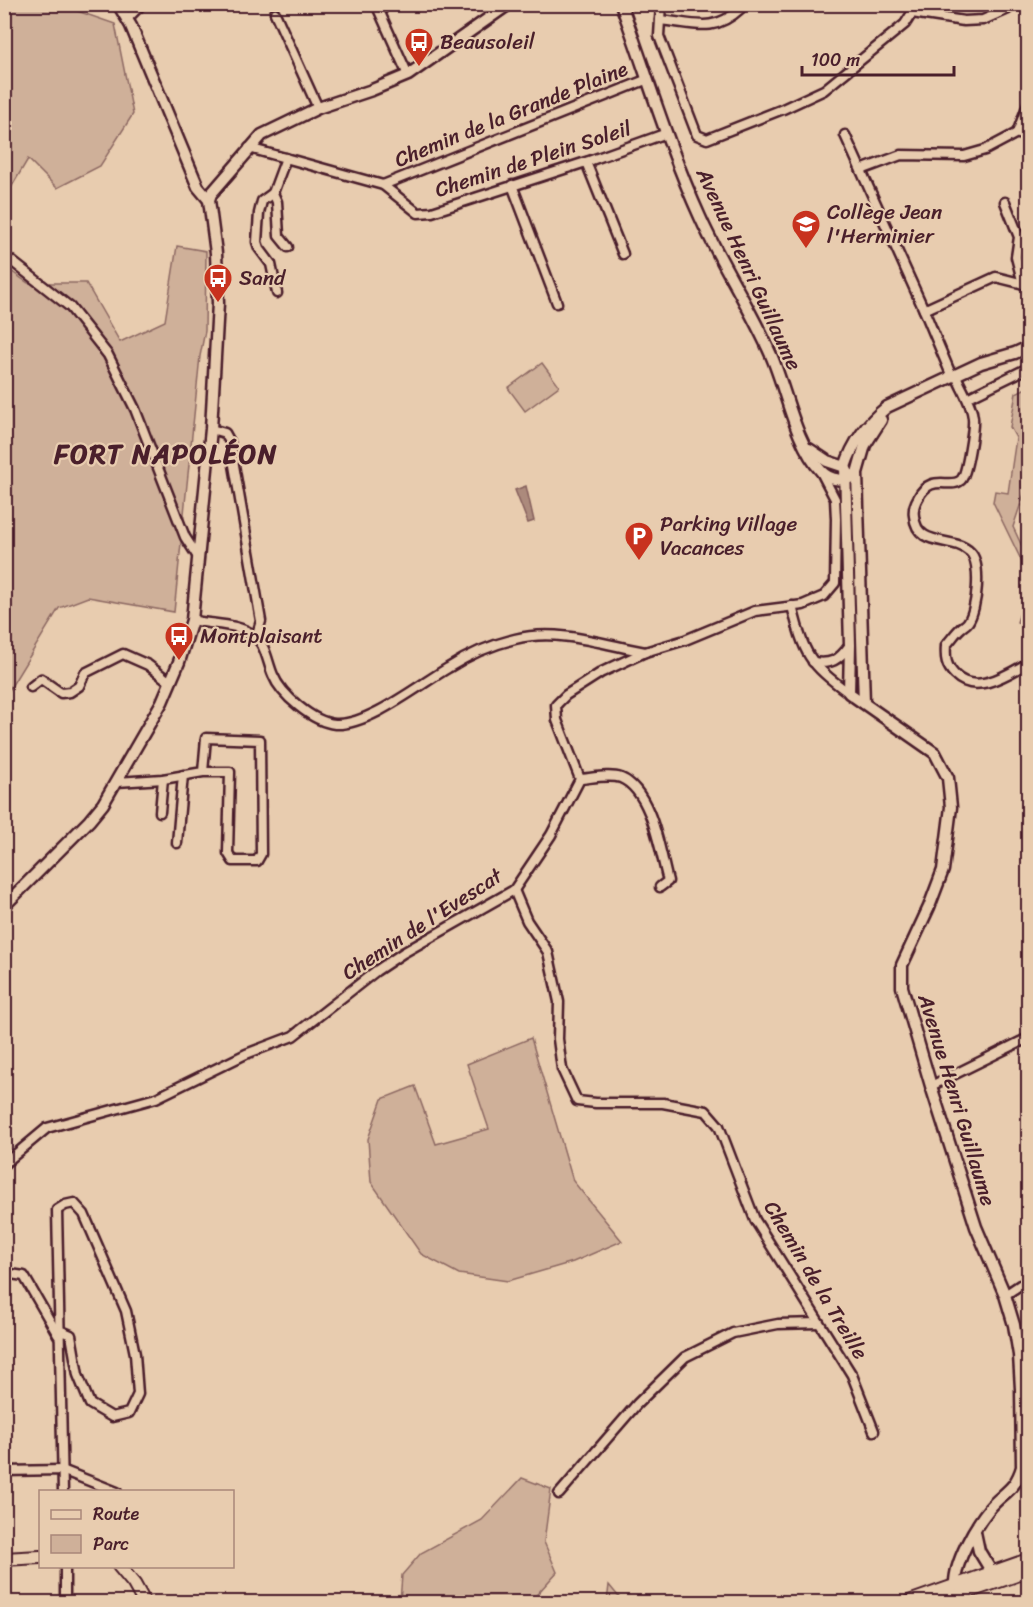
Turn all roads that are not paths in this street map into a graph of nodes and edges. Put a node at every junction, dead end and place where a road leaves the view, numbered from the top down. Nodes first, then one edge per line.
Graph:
1 (118, 4) edge
2 (142, 4) edge
3 (376, 4) edge
4 (508, 4) edge
5 (621, 4) edge
6 (661, 4) edge
7 (1013, 6) edge
8 (740, 9) dead end
9 (912, 9) edge
10 (275, 13) dead end
11 (127, 19) junction
12 (660, 20) junction
13 (408, 75) junction
14 (648, 79) junction
15 (1029, 104) edge
16 (318, 108) junction
17 (667, 133) junction
18 (1017, 133) junction
19 (845, 135) dead end
20 (1029, 138) edge
21 (249, 148) junction
22 (286, 158) junction
23 (586, 162) junction
24 (861, 170) junction
25 (383, 185) junction
26 (512, 185) junction
27 (273, 193) junction
28 (209, 200) junction
29 (1005, 202) dead end
30 (288, 247) dead end
31 (623, 254) dead end
32 (4, 255) edge
33 (1026, 285) edge
34 (277, 293) dead end
35 (557, 303) dead end
36 (924, 310) junction
37 (1029, 347) edge
38 (1029, 368) edge
39 (954, 376) junction
40 (925, 390) junction
41 (967, 398) junction
42 (211, 429) junction
43 (806, 447) junction
44 (845, 467) junction
45 (822, 474) junction
46 (851, 477) junction
47 (198, 557) junction
48 (792, 606) junction
49 (192, 620) junction
50 (255, 635) junction
51 (850, 645) junction
52 (645, 652) junction
53 (813, 662) junction
54 (1029, 663) edge
55 (170, 682) junction
56 (31, 687) dead end
57 (849, 693) junction
58 (864, 703) junction
59 (203, 772) junction
60 (183, 776) junction
61 (163, 779) junction
62 (580, 779) junction
63 (117, 782) junction
64 (160, 812) dead end
65 (177, 843) dead end
66 (660, 887) dead end
67 (514, 890) junction
68 (4, 906) edge
69 (1029, 1038) edge
70 (931, 1086) junction
71 (4, 1164) edge
72 (4, 1273) edge
73 (1029, 1282) edge
74 (1005, 1295) junction
75 (819, 1323) junction
76 (59, 1334) junction
77 (874, 1431) dead end
78 (62, 1470) junction
79 (4, 1471) edge
80 (63, 1490) edge
81 (114, 1490) edge
82 (559, 1494) dead end
83 (975, 1532) junction
84 (39, 1557) edge
85 (982, 1558) junction
86 (4, 1559) edge
87 (961, 1559) junction
88 (1029, 1560) edge
89 (65, 1568) edge
90 (121, 1568) edge
91 (1029, 1571) edge
92 (993, 1574) junction
93 (957, 1595) edge
94 (65, 1602) edge
95 (144, 1602) edge
96 (909, 1602) edge
97 (938, 1602) edge

1 - 11 street
2 - 11 street
3 - 13 street
4 - 13 street
5 - 14 street, Avenue Henri Guillaume
6 - 12 street
7 - 9 street
8 - 12 street
9 - 12 street
10 - 16 street
11 - 28 street
13 - 16 street
14 - 17 street, Avenue Henri Guillaume
14 - 25 street, Chemin de la Grande Plaine
15 - 18 street
16 - 21 street
17 - 23 street, Chemin de Plein Soleil
17 - 43 street, Avenue Henri Guillaume
18 - 20 street
18 - 24 street
19 - 24 street
21 - 22 street, Chemin de la Grande Plaine
21 - 28 street
22 - 25 street, Chemin de la Grande Plaine
22 - 27 street
23 - 26 street, Chemin de Plein Soleil
23 - 31 street
24 - 36 street
25 - 26 street, Chemin de Plein Soleil
26 - 35 street
27 - 30 street
27 - 34 street
28 - 42 street
29 - 33 street
32 - 47 street
33 - 36 street
36 - 39 street
37 - 39 street
38 - 41 street
39 - 40 street
39 - 41 street
40 - 44 street
40 - 46 street
41 - 54 street
42 - 47 street
42 - 50 street
43 - 44 street
43 - 45 street, Avenue Henri Guillaume
44 - 46 street
45 - 46 street
45 - 48 street, Avenue Henri Guillaume
46 - 51 street
46 - 58 street
47 - 49 street
48 - 52 street
48 - 53 street, Avenue Henri Guillaume
49 - 50 street
49 - 55 street
50 - 52 street
51 - 53 street
51 - 57 street
52 - 62 street
53 - 57 street, Avenue Henri Guillaume
55 - 56 street
55 - 63 street
57 - 58 street, Avenue Henri Guillaume
58 - 70 street, Avenue Henri Guillaume
59 - 59 street
59 - 60 street
60 - 61 street
60 - 65 street
61 - 63 street
61 - 64 street
62 - 66 street
62 - 67 street, Chemin de l'Evescat
63 - 68 street
67 - 71 street, Chemin de l'Evescat
67 - 75 street, Chemin de la Treille
69 - 70 street
70 - 74 street, Avenue Henri Guillaume
72 - 76 street
73 - 74 street
74 - 83 street, Avenue Henri Guillaume
75 - 77 street, Chemin de la Treille
75 - 82 street
76 - 76 street
76 - 78 street
78 - 79 street
78 - 80 street
78 - 81 street
83 - 85 street
83 - 87 street, Avenue Henri Guillaume
84 - 86 main road
85 - 87 street
85 - 92 street
87 - 93 street, Avenue Henri Guillaume
88 - 92 main road
89 - 94 street
90 - 95 main road
91 - 93 main road
92 - 93 main road
93 - 96 main road
93 - 97 main road

